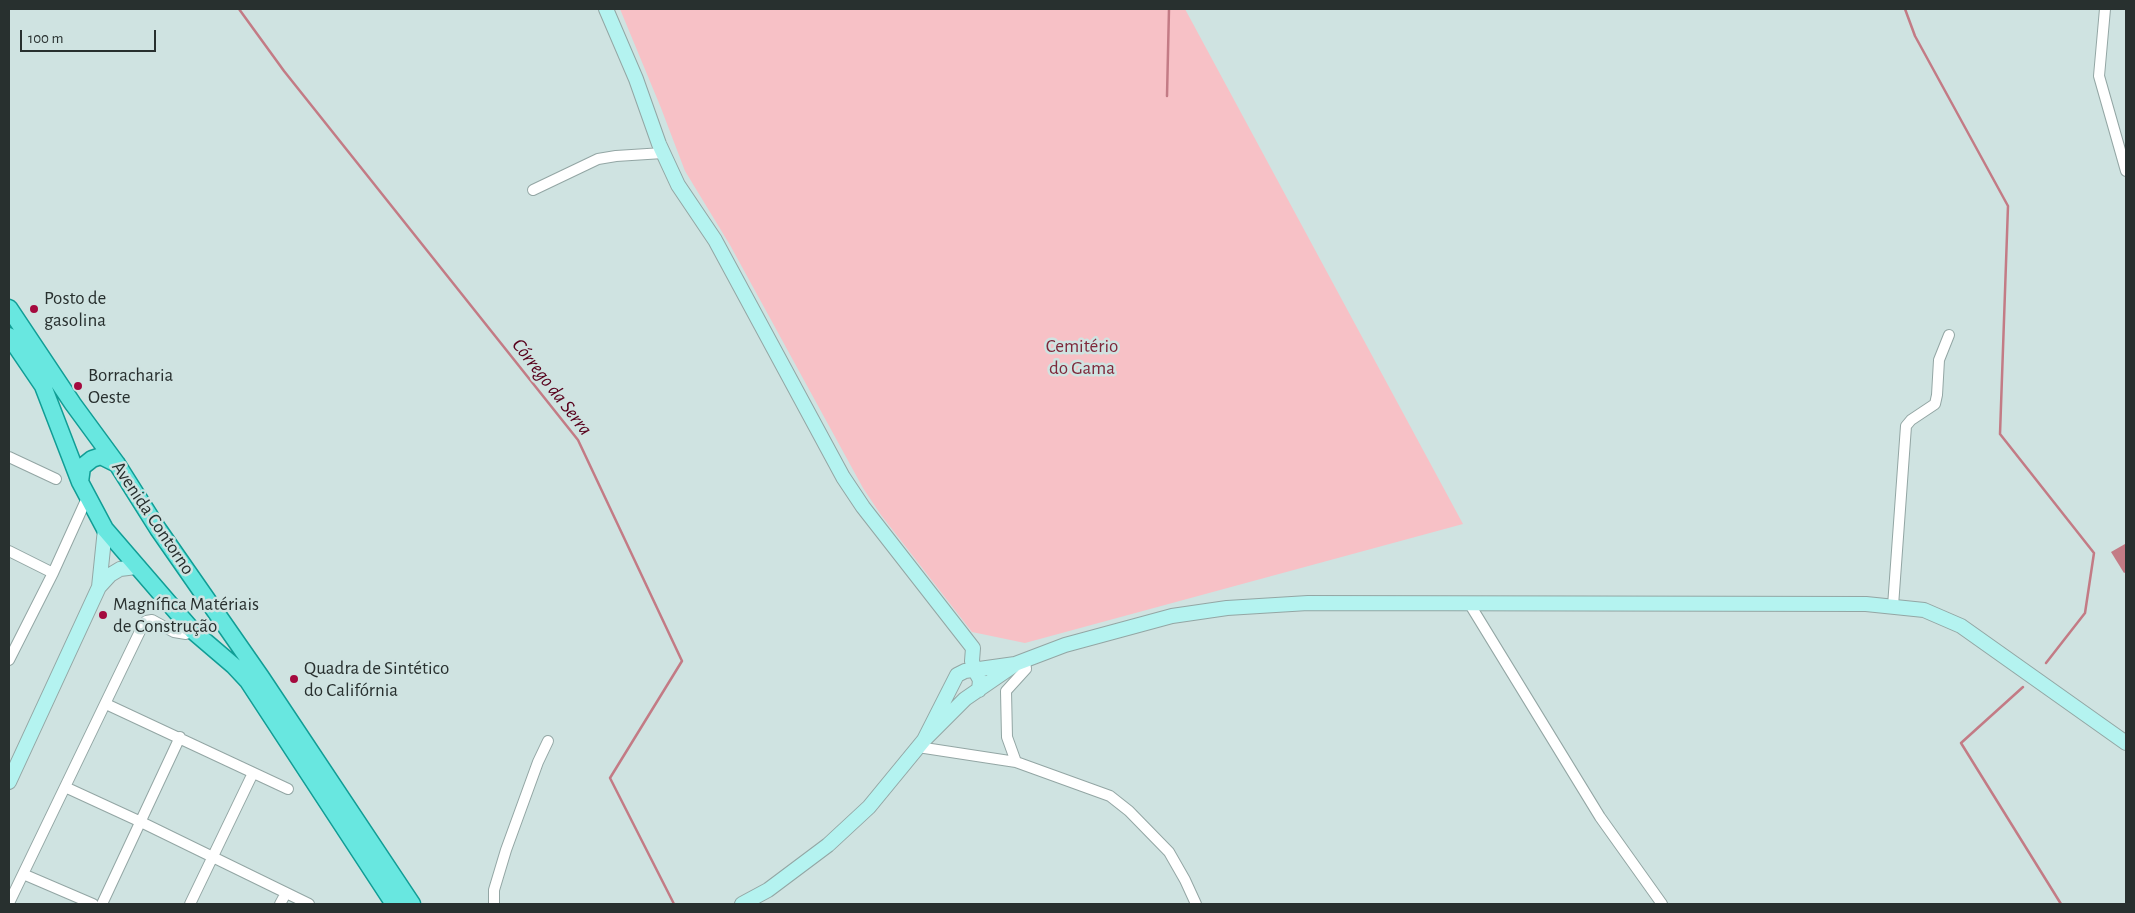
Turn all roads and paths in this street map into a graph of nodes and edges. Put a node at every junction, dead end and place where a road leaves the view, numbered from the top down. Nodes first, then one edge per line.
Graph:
1 (606, 9) edge
2 (2105, 9) edge
3 (663, 153) junction
4 (2126, 171) edge
5 (533, 190) dead end
6 (9, 308) edge
7 (1949, 335) dead end
8 (9, 336) edge
9 (20, 352) junction
10 (44, 358) junction
11 (9, 457) edge
12 (117, 464) junction
13 (56, 479) dead end
14 (80, 482) junction
15 (87, 498) junction
16 (105, 529) junction
17 (9, 551) edge
18 (136, 567) junction
19 (53, 573) junction
20 (99, 587) junction
21 (1469, 604) junction
22 (211, 605) junction
23 (1893, 606) junction
24 (192, 631) junction
25 (10, 656) edge
26 (1020, 663) junction
27 (974, 669) junction
28 (954, 683) junction
29 (979, 690) junction
30 (965, 699) junction
31 (106, 704) junction
32 (180, 738) junction
33 (548, 741) dead end
34 (921, 743) junction
35 (2126, 743) edge
36 (13, 762) edge
37 (1016, 762) junction
38 (253, 773) junction
39 (9, 782) edge
40 (65, 787) junction
41 (288, 789) dead end
42 (141, 822) junction
43 (212, 857) junction
44 (23, 874) junction
45 (286, 893) junction
46 (393, 903) edge
47 (9, 904) edge
48 (93, 904) edge
49 (102, 904) edge
50 (190, 904) edge
51 (280, 904) edge
52 (309, 904) edge
53 (412, 904) edge
54 (494, 904) edge
55 (742, 904) edge
56 (1196, 904) edge
57 (1662, 904) edge

1 - 3 main road
2 - 4 street
3 - 5 street
3 - 27 main road
6 - 10 main road, Avenida Contorno
7 - 23 street
8 - 9 main road, Avenida Contorno
9 - 10 main road
9 - 14 main road, Avenida Contorno
10 - 12 main road, Avenida Contorno
11 - 13 street
12 - 14 main road
12 - 22 main road, Avenida Contorno
14 - 15 main road, Avenida Contorno
15 - 16 main road, Avenida Contorno
15 - 19 street
16 - 18 main road, Avenida Contorno
16 - 20 main road
17 - 19 street
18 - 20 main road
18 - 24 main road, Avenida Contorno
19 - 25 street
20 - 36 main road
21 - 23 main road
21 - 26 main road
21 - 57 street
22 - 24 main road
22 - 53 main road, Avenida Contorno
23 - 35 main road
24 - 31 street
24 - 46 main road, Avenida Contorno
26 - 27 main road
26 - 29 main road
26 - 37 street
27 - 28 main road
27 - 29 main road
28 - 30 main road
28 - 34 main road
29 - 30 main road
30 - 34 main road
31 - 32 street
31 - 40 street
32 - 38 street
32 - 42 street
33 - 54 street
34 - 37 street
34 - 55 main road
36 - 39 main road
37 - 56 street
38 - 41 street
38 - 43 street
40 - 42 street
40 - 44 street
42 - 43 street
42 - 49 street
43 - 45 street
43 - 50 street
44 - 47 street
44 - 48 street
45 - 51 street
45 - 52 street

